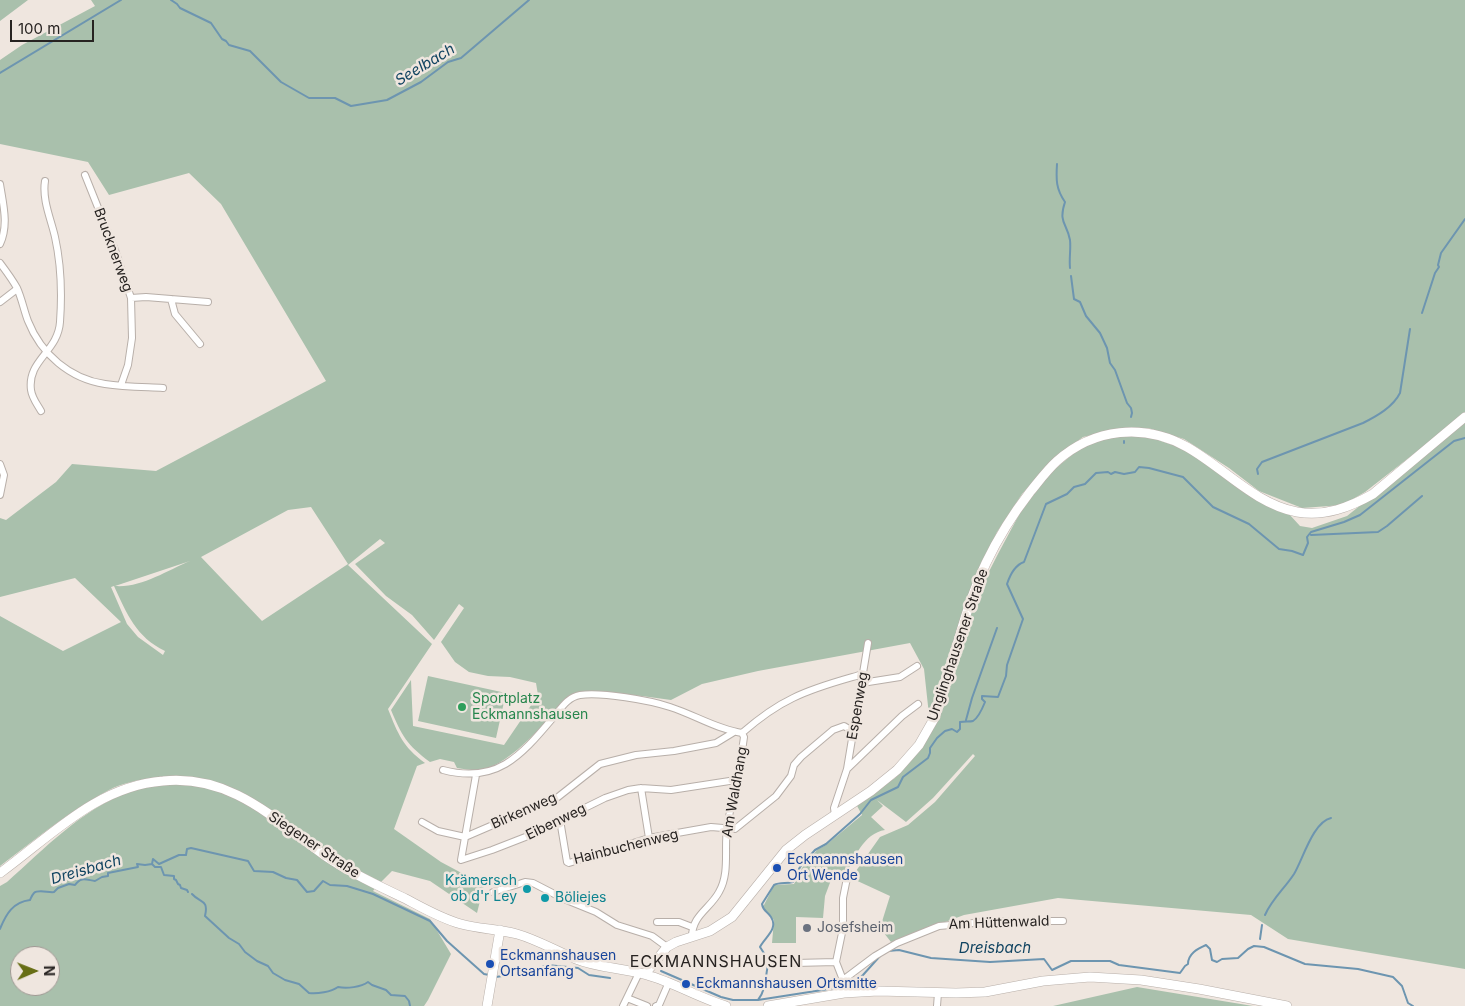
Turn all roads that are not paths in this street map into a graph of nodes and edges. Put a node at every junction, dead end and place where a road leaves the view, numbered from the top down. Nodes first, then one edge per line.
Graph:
1 (85, 175) dead end
2 (45, 181) dead end
3 (0, 184) edge
4 (0, 244) edge
5 (0, 263) edge
6 (17, 289) junction
7 (131, 298) junction
8 (171, 299) junction
9 (0, 302) edge
10 (208, 302) dead end
11 (200, 344) dead end
12 (47, 352) junction
13 (121, 385) junction
14 (163, 388) dead end
15 (41, 411) dead end
16 (1465, 417) edge
17 (0, 464) edge
18 (0, 495) edge
19 (868, 643) dead end
20 (917, 666) dead end
21 (863, 674) junction
22 (862, 683) junction
23 (918, 704) dead end
24 (734, 732) junction
25 (854, 732) junction
26 (742, 733) junction
27 (847, 769) junction
28 (443, 770) dead end
29 (476, 775) junction
30 (736, 780) junction
31 (641, 788) junction
32 (835, 815) junction
33 (560, 820) junction
34 (422, 822) dead end
35 (727, 830) junction
36 (465, 837) junction
37 (649, 838) junction
38 (0, 873) edge
39 (847, 878) dead end
40 (493, 892) dead end
41 (1063, 920) dead end
42 (658, 922) dead end
43 (500, 930) junction
44 (692, 932) junction
45 (667, 948) junction
46 (836, 962) junction
47 (795, 963) dead end
48 (642, 974) junction
49 (669, 982) junction
50 (843, 987) junction
51 (938, 993) junction
52 (627, 998) junction
53 (488, 1006) edge
54 (623, 1006) edge
55 (647, 1006) edge
56 (656, 1006) edge
57 (726, 1006) edge
58 (768, 1006) edge
59 (937, 1006) edge
60 (1287, 1006) edge

1 - 7 street, Brucknerweg
2 - 12 street
3 - 4 street
5 - 6 street
6 - 9 street
6 - 12 street
7 - 8 street
7 - 13 street, Brucknerweg
8 - 10 street
8 - 11 street
12 - 13 street
12 - 15 street
13 - 14 street
16 - 32 main road, Unglinghausener Straße
17 - 18 street
19 - 21 street, Espenweg
20 - 22 street
21 - 22 street, Espenweg
21 - 26 street
22 - 25 street, Espenweg
23 - 27 street
24 - 26 street, Am Waldhang
24 - 29 street, Am Waldhang
24 - 36 street, Birkenweg
25 - 27 street, Espenweg
25 - 35 street
26 - 30 street, Am Waldhang
27 - 32 street, Espenweg
28 - 29 street, Am Waldhang
29 - 36 street, Eibenweg
30 - 31 street, Eibenweg
30 - 35 street, Am Waldhang
31 - 33 street, Eibenweg
31 - 37 street
32 - 44 main road, Unglinghausener Straße
33 - 36 street, Eibenweg
33 - 37 street, Hainbuchenweg
34 - 36 street
35 - 37 street, Hainbuchenweg
35 - 44 street, Am Waldhang
38 - 43 main road, Siegener Straße
39 - 46 street
40 - 45 street
41 - 50 street, Am Hüttenwald
42 - 44 street
43 - 48 main road, Siegener Straße
43 - 53 main road
44 - 45 main road, Unglinghausener Straße
45 - 48 main road, Unglinghausener Straße
46 - 47 street
46 - 50 street
48 - 49 main road, Siegener Straße
48 - 52 street
49 - 56 street
49 - 57 main road, Siegener Straße
50 - 51 main road
50 - 58 main road
51 - 59 street
51 - 60 main road
52 - 54 street
52 - 55 street

